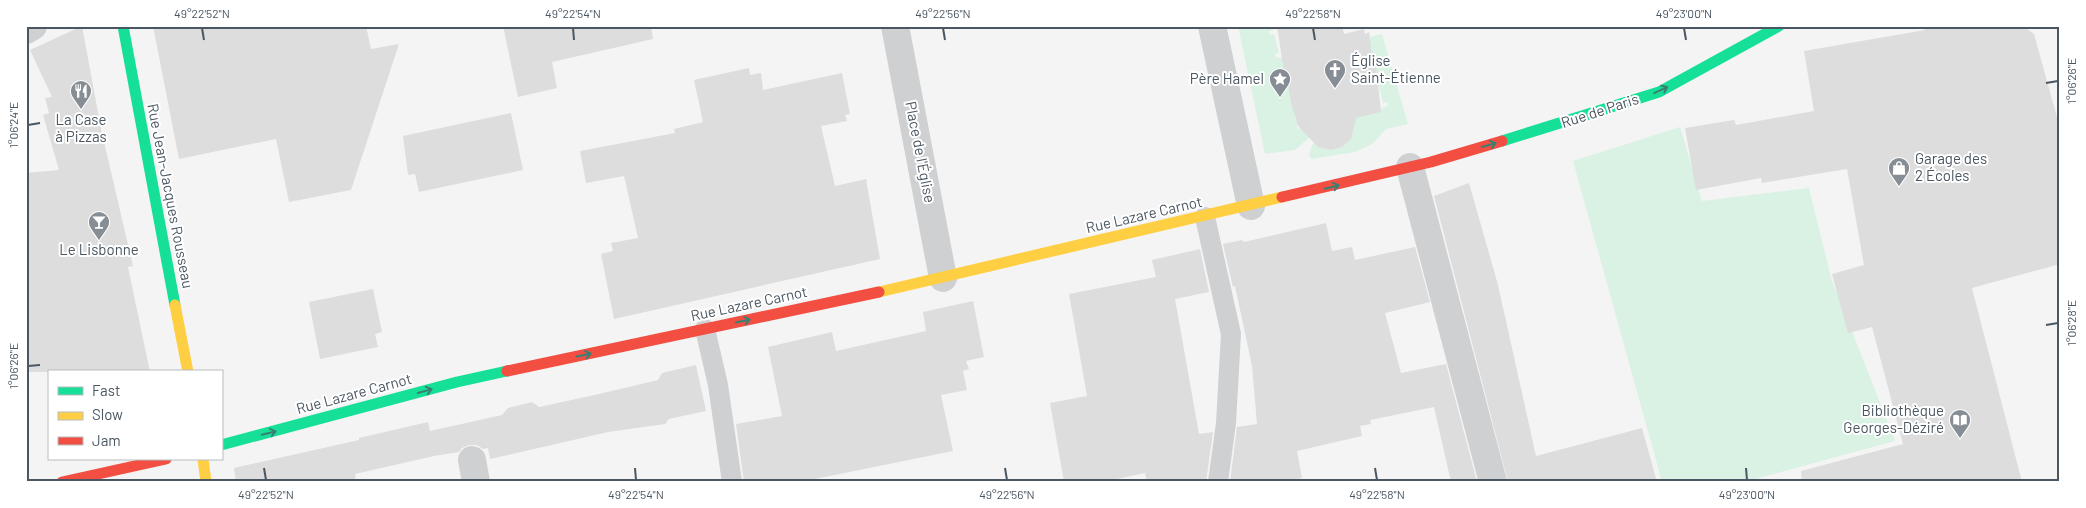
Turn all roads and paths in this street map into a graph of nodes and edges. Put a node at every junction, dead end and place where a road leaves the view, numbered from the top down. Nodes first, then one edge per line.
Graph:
1 (33, 26) edge
2 (123, 26) edge
3 (895, 26) edge
4 (1212, 26) edge
5 (1778, 26) edge
6 (26, 30) edge
7 (1410, 167) junction
8 (1285, 198) joint
9 (1251, 206) junction
10 (1205, 216) junction
11 (944, 278) junction
12 (705, 328) junction
13 (188, 370) edge
14 (222, 445) edge
15 (161, 460) edge
16 (203, 460) edge
17 (62, 482) edge
18 (206, 482) edge
19 (732, 482) edge
20 (1218, 482) edge
21 (1493, 482) edge

1 - 6 street
2 - 13 street, Rue Jean-Jacques Rousseau
3 - 11 street, Place de l'Église
4 - 9 street
7 -> 5 street, Rue de Paris
8 -> 7 street, Rue de Paris
7 - 21 street
8 - 9 street, Rue Lazare Carnot
9 - 10 street, Rue Lazare Carnot
10 - 11 street, Rue Lazare Carnot
10 - 20 lane
12 -> 11 street, Rue Lazare Carnot
14 -> 12 street, Rue Lazare Carnot
12 - 19 lane
15 - 17 street
16 - 18 street

